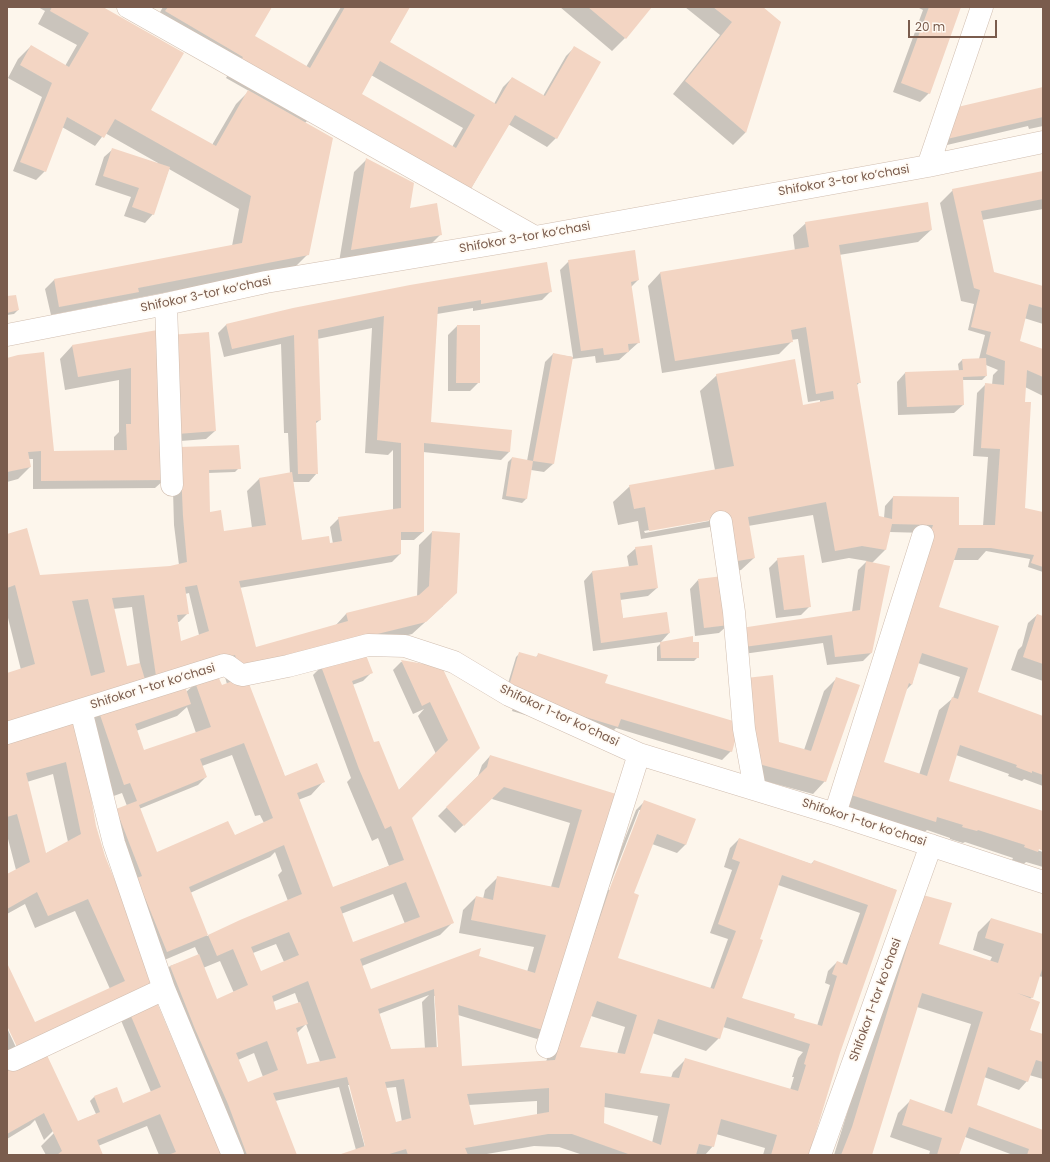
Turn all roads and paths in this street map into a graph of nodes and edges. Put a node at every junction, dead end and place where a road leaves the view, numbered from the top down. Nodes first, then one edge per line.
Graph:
1 (128, 7) edge
2 (982, 7) edge
3 (1043, 142) edge
4 (928, 166) junction
5 (535, 237) junction
6 (166, 304) junction
7 (7, 335) edge
8 (172, 485) dead end
9 (721, 522) dead end
10 (923, 536) dead end
11 (82, 710) junction
12 (7, 733) edge
13 (639, 754) junction
14 (755, 789) junction
15 (835, 814) junction
16 (931, 845) junction
17 (1043, 882) edge
18 (164, 989) junction
19 (547, 1047) dead end
20 (13, 1060) dead end
21 (233, 1155) edge
22 (820, 1155) edge

1 - 5 street
2 - 4 street
3 - 4 street, Shifokor 3-tor koʼchasi
4 - 5 street, Shifokor 3-tor koʼchasi
5 - 6 street, Shifokor 3-tor koʼchasi
6 - 7 street, Shifokor 3-tor koʼchasi
6 - 8 street
9 - 14 street
10 - 15 street
11 - 12 street, Shifokor 1-tor koʼchasi
11 - 13 street, Shifokor 1-tor koʼchasi
11 - 18 street
13 - 14 street, Shifokor 1-tor koʼchasi
13 - 19 street
14 - 15 street, Shifokor 1-tor koʼchasi
15 - 16 street, Shifokor 1-tor koʼchasi
16 - 17 street, Shifokor 1-tor koʼchasi
16 - 22 street, Shifokor 1-tor koʻchasi
18 - 20 street
18 - 21 street

